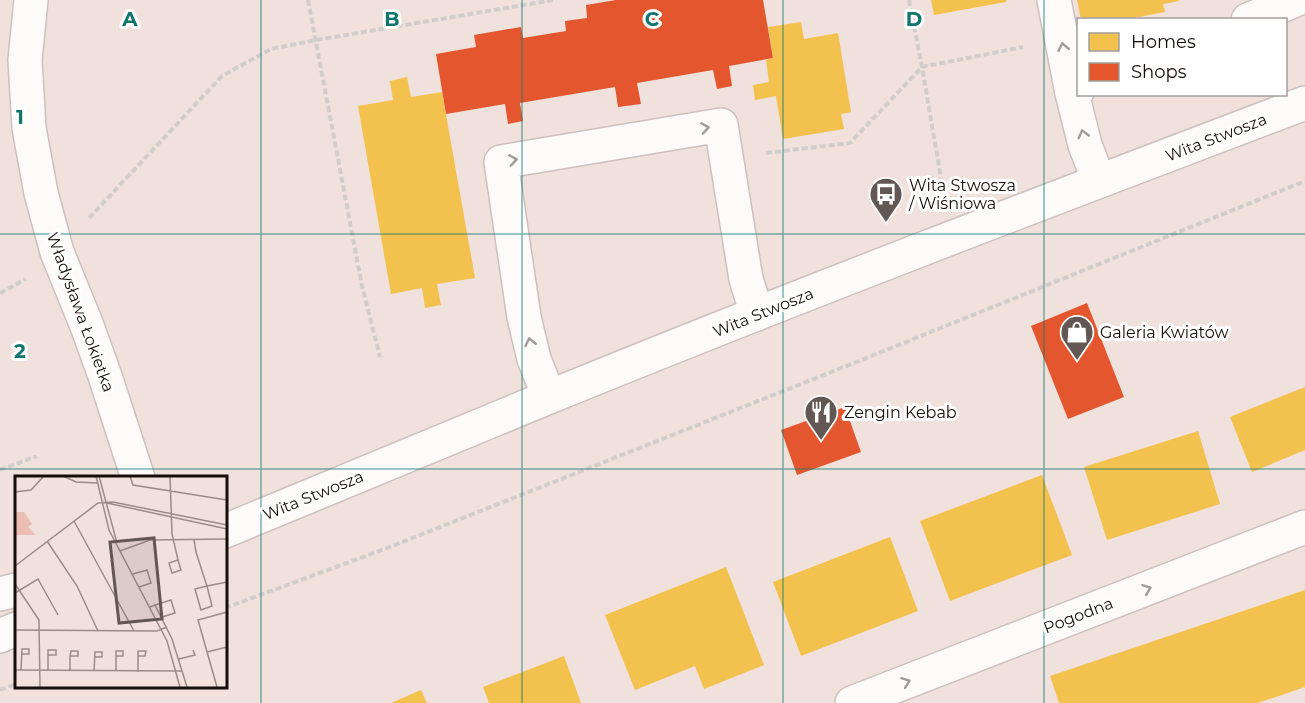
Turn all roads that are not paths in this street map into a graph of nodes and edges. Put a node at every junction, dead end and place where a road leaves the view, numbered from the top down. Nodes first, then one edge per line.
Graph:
1 (31, 0) edge
2 (1054, 0) edge
3 (1287, 2) edge
4 (1252, 18) edge
5 (1075, 92) edge
6 (1305, 103) edge
7 (1099, 181) junction
8 (757, 314) junction
9 (549, 398) junction
10 (137, 476) edge
11 (1305, 527) edge
12 (226, 531) edge
13 (15, 590) edge
14 (0, 594) edge
15 (15, 629) edge
16 (0, 636) edge
17 (852, 703) edge

1 - 10 street, Władysława Łokietka
5 -> 2 street
3 - 4 street
7 -> 5 street
6 - 7 street, Wita Stwosza
7 - 8 street, Wita Stwosza
8 - 9 street, Wita Stwosza
9 -> 8 street
9 - 12 street, Wita Stwosza
17 -> 11 street, Pogodna
13 - 14 street
15 - 16 street

